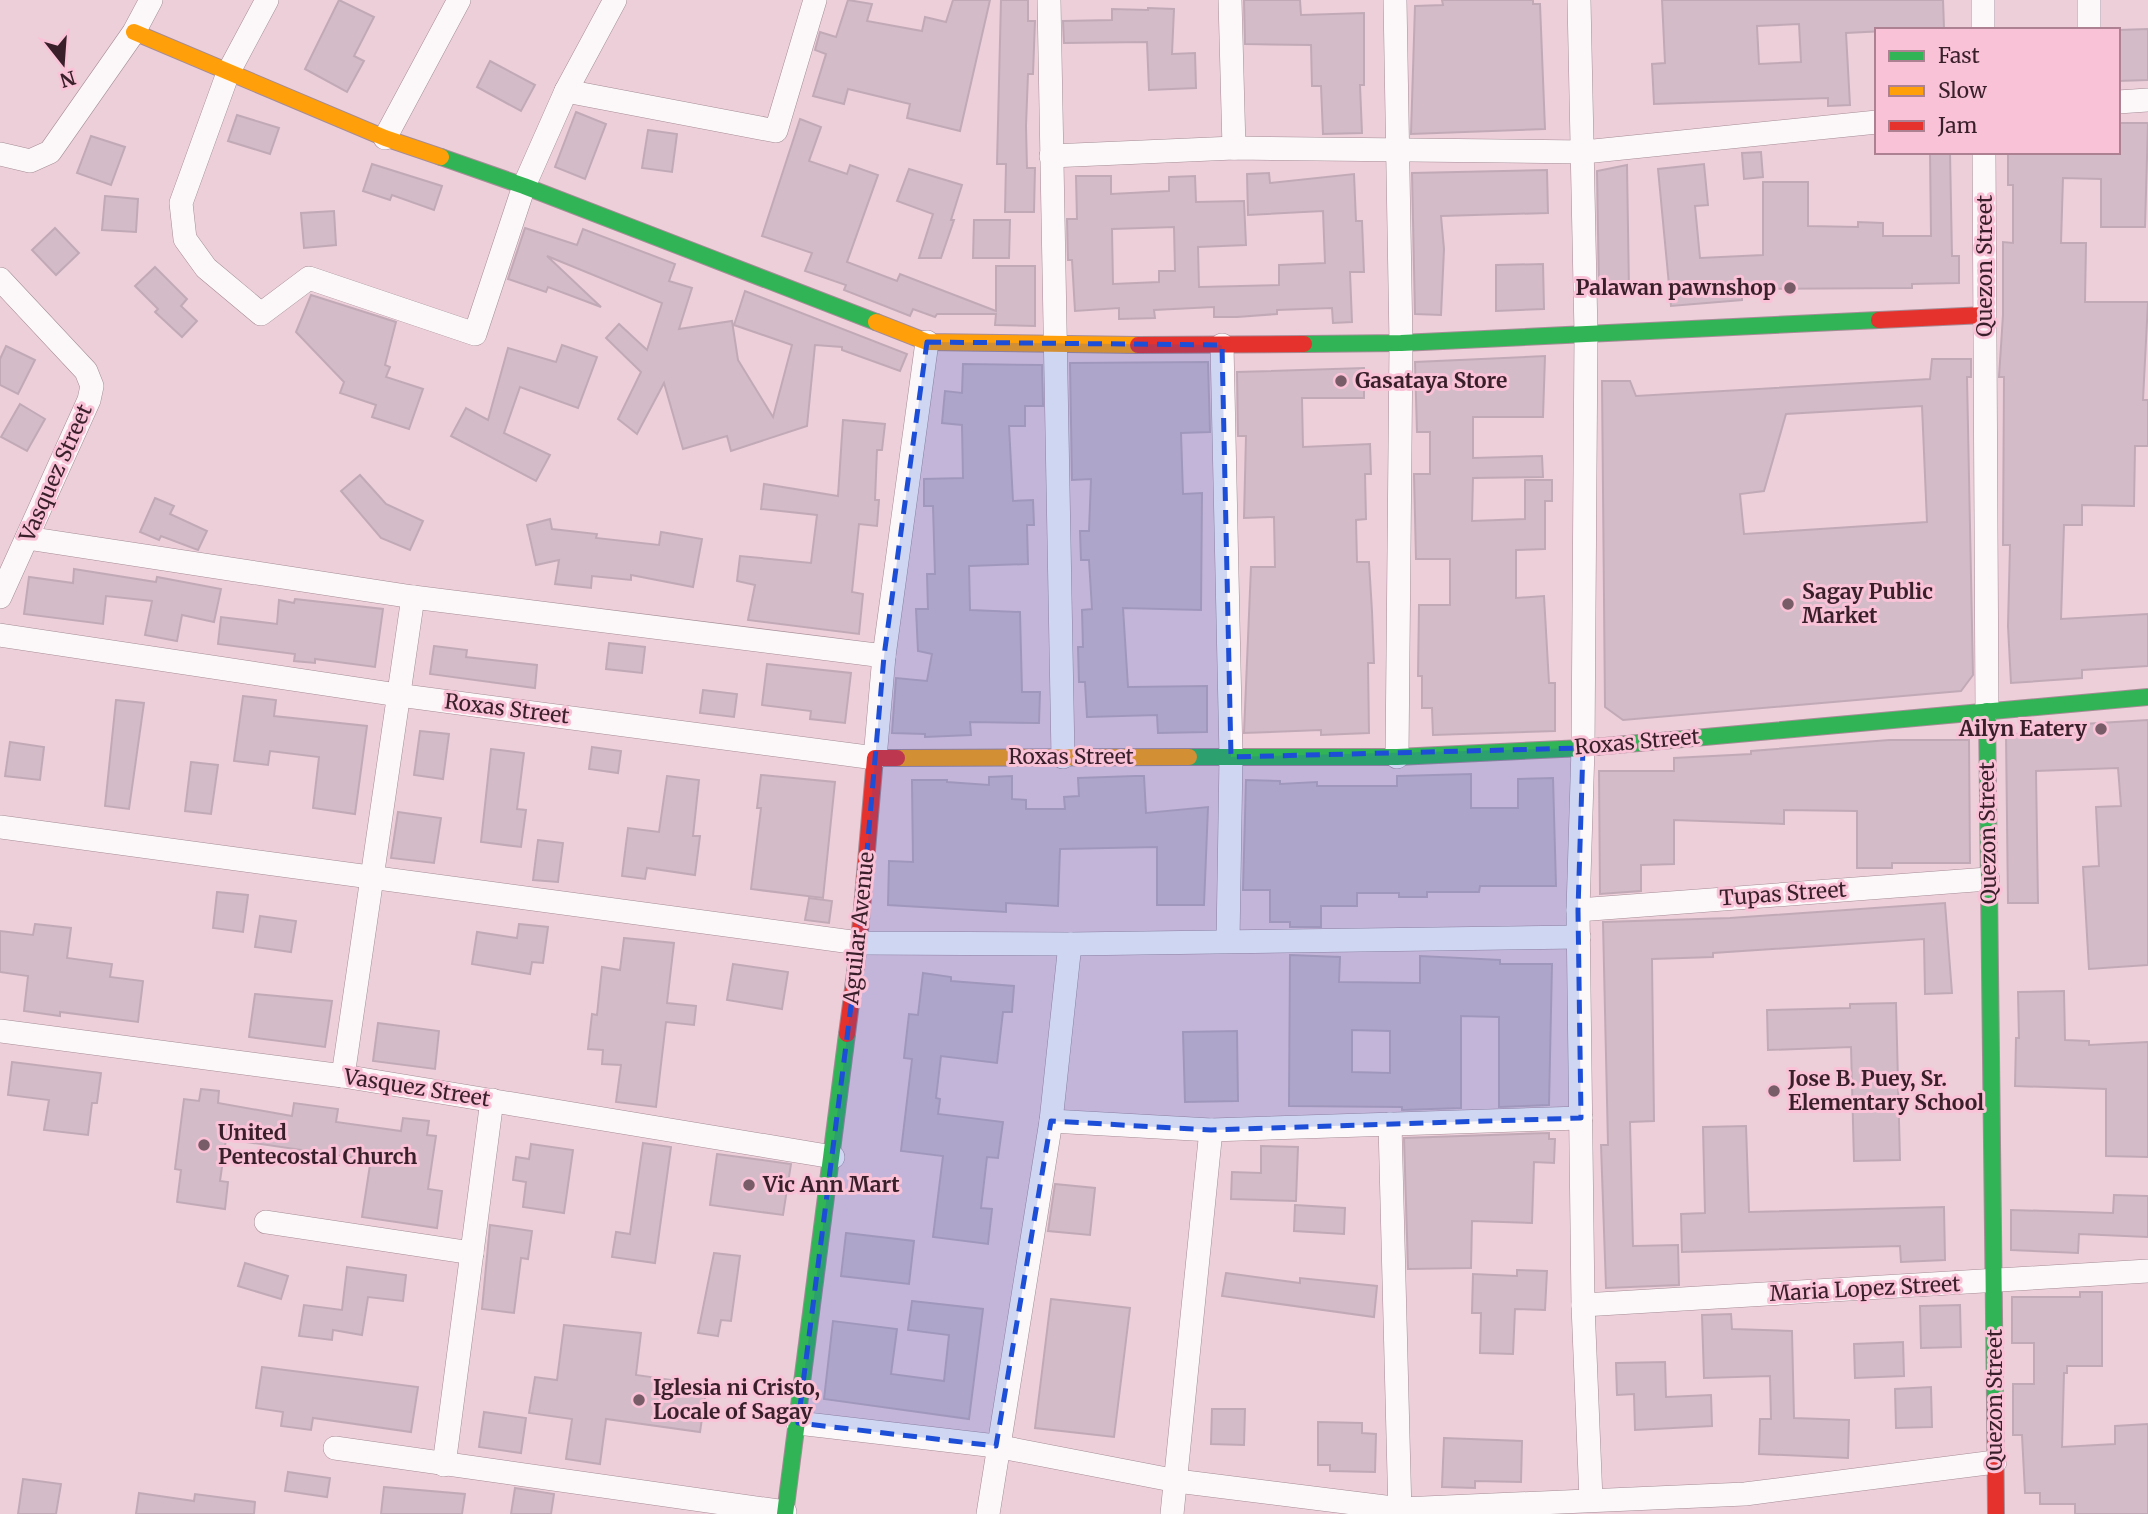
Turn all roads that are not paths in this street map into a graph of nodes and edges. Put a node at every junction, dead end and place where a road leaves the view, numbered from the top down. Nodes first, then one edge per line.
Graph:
1 (151, 0) edge
2 (267, 0) edge
3 (459, 0) edge
4 (615, 0) edge
5 (815, 0) edge
6 (1049, 0) edge
7 (1230, 0) edge
8 (1395, 0) edge
9 (1580, 0) edge
10 (1983, 0) edge
11 (2089, 0) edge
12 (1983, 28) edge
13 (2089, 28) edge
14 (134, 32) junction
15 (228, 73) junction
16 (566, 91) junction
17 (2148, 100) edge
18 (2120, 102) edge
19 (1875, 122) edge
20 (386, 138) junction
21 (1234, 148) junction
22 (1398, 151) junction
23 (1584, 152) junction
24 (0, 154) edge
25 (1984, 154) edge
26 (1051, 156) junction
27 (524, 186) junction
28 (0, 279) edge
29 (1985, 315) junction
30 (1586, 334) junction
31 (927, 342) junction
32 (1401, 343) junction
33 (1054, 345) junction
34 (1222, 345) junction
35 (27, 538) junction
36 (0, 597) edge
37 (413, 597) junction
38 (0, 635) edge
39 (884, 656) junction
40 (398, 695) junction
41 (2148, 697) edge
42 (1987, 710) junction
43 (1583, 748) junction
44 (1063, 757) junction
45 (1231, 757) junction
46 (1397, 757) junction
47 (875, 758) junction
48 (0, 827) edge
49 (372, 879) junction
50 (1988, 879) junction
51 (1578, 909) junction
52 (1579, 937) junction
53 (1228, 941) junction
54 (859, 943) junction
55 (1070, 944) junction
56 (0, 1031) edge
57 (343, 1076) junction
58 (492, 1100) junction
59 (1581, 1118) junction
60 (1051, 1121) junction
61 (1390, 1124) junction
62 (1210, 1130) junction
63 (833, 1157) junction
64 (266, 1222) dead end
65 (472, 1253) junction
66 (2148, 1271) edge
67 (1995, 1282) junction
68 (1583, 1305) junction
69 (798, 1423) junction
70 (996, 1446) junction
71 (335, 1448) dead end
72 (1995, 1462) junction
73 (444, 1465) junction
74 (1177, 1481) junction
75 (1591, 1500) junction
76 (1400, 1511) edge
77 (785, 1513) edge
78 (988, 1514) edge
79 (1172, 1514) edge
80 (1996, 1514) edge

1 - 14 street
2 - 15 street
3 - 20 street
4 - 16 street
5 - 16 street
6 - 26 street
7 - 21 street
8 - 22 street
9 - 23 street
10 - 12 street
11 - 13 street
14 - 15 street
14 - 24 street
15 - 20 street
15 - 27 street
16 - 27 street
17 - 18 street
19 - 23 street
20 - 27 street
21 - 22 street
21 - 26 street
22 - 23 street
22 - 32 street
23 - 30 street
25 - 29 street, Quezon Street
26 - 33 street
27 - 31 street
28 - 35 street, Vasquez Street
29 - 30 street
29 - 42 street, Quezon Street
30 - 32 street
30 - 43 street
31 - 33 street
31 - 39 street, Aguilar Avenue
32 - 34 street
32 - 46 street
33 - 34 street
33 - 44 street
34 - 45 street
35 - 36 street, Vasquez Street
35 - 37 street
37 - 39 street
37 - 40 street
38 - 40 street, Roxas Street
39 - 47 street, Aguilar Avenue
40 - 47 street, Roxas Street
40 - 49 street
41 - 42 street, Roxas Street
42 - 43 street, Roxas Street
42 - 50 street, Quezon Street
43 - 46 street, Roxas Street
43 - 51 street
44 - 45 street, Roxas Street
44 - 47 street, Roxas Street
45 - 46 street, Roxas Street
45 - 53 street
47 - 54 street, Aguilar Avenue
48 - 49 street
49 - 54 street
49 - 57 street
50 - 51 street, Tupas Street
50 - 67 street, Quezon Street
51 - 52 street
52 - 53 street
52 - 59 street
53 - 55 street
54 - 55 street
54 - 63 street, Aguilar Avenue
55 - 60 street
56 - 57 street, Vasquez Street
57 - 58 street, Vasquez Street
58 - 63 street, Vasquez Street
58 - 65 street
59 - 61 street
59 - 68 street
60 - 62 street
60 - 70 street
61 - 62 street
61 - 76 street
62 - 74 street
63 - 69 street, Aguilar Avenue
64 - 65 street
65 - 73 street
66 - 67 street, Maria Lopez Street
67 - 68 street, Maria Lopez Street
67 - 72 street, Quezon Street
68 - 75 street
69 - 70 street
69 - 77 street, Aguilar Avenue
70 - 74 street
70 - 78 street
71 - 73 street
72 - 75 street
72 - 80 street, Quezon Street
73 - 77 street
74 - 76 street
74 - 79 street
75 - 76 street

